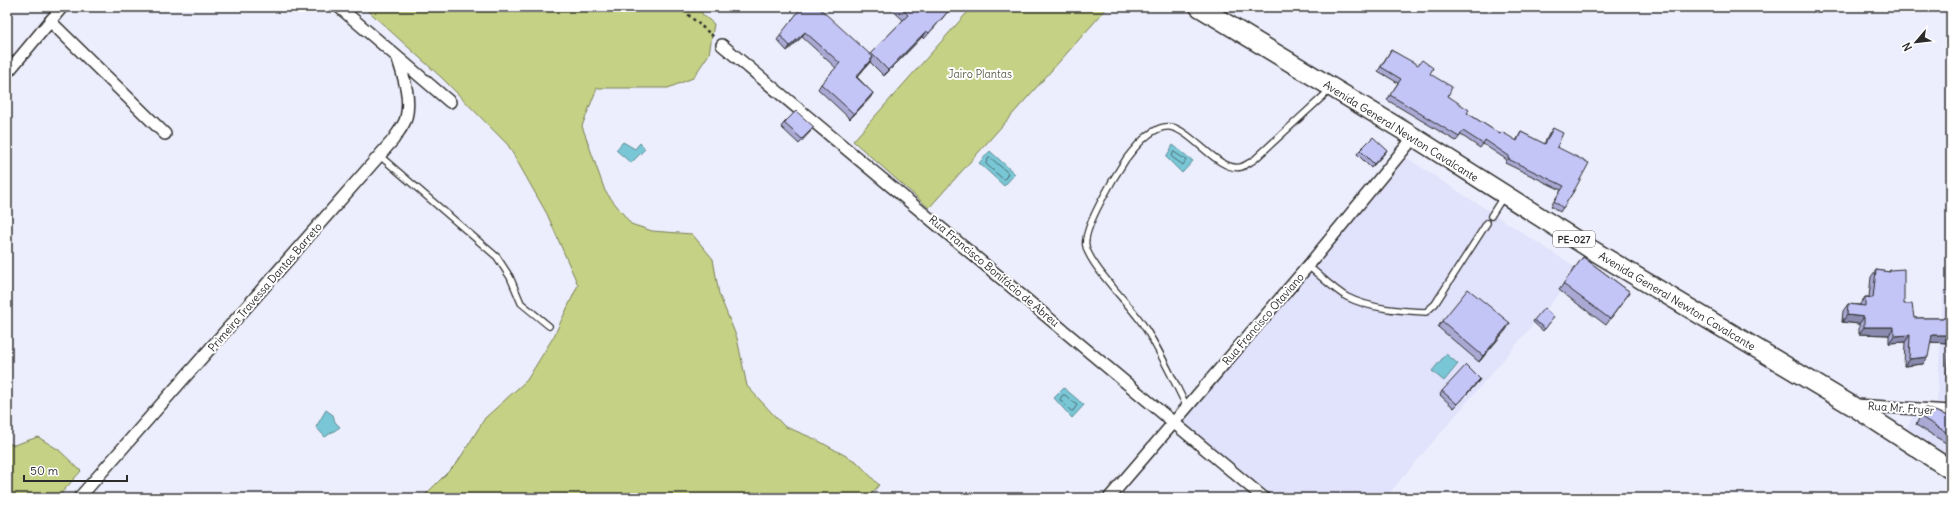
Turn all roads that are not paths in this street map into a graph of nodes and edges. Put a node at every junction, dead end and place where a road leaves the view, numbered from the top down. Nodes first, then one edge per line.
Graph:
1 (62, 7) edge
2 (339, 7) edge
3 (1199, 7) edge
4 (50, 22) junction
5 (722, 44) road end
6 (398, 59) junction
7 (7, 73) edge
8 (1332, 88) junction
9 (450, 102) dead end
10 (165, 134) dead end
11 (1414, 137) junction
12 (380, 156) junction
13 (1504, 195) junction
14 (1490, 216) dead end
15 (1487, 223) dead end
16 (1308, 266) junction
17 (549, 326) dead end
18 (1851, 405) junction
19 (1187, 407) junction
20 (1951, 412) edge
21 (1174, 422) junction
22 (1951, 470) edge
23 (79, 498) edge
24 (1109, 498) edge
25 (1264, 498) edge

1 - 4 street
2 - 6 street
3 - 8 main road, Avenida General Newton Cavalcante / PE-027
4 - 7 street
4 - 10 street
5 - 21 street, Rua Francisco Bonifácio de Abreu
6 - 9 street
6 - 12 street, Primeira Travessa Dantas Barreto
8 - 11 main road, Avenida General Newton Cavalcante / PE-027
8 - 19 lane
11 - 13 main road, Avenida General Newton Cavalcante / PE-027
11 - 16 street, Rua Francisco Otaviano
12 - 17 lane
12 - 23 street, Primeira Travessa Dantas Barreto
13 - 14 lane
13 - 18 main road, Avenida General Newton Cavalcante / PE-027
15 - 16 lane
16 - 19 street, Rua Francisco Otaviano
18 - 20 street, Rua Mr. Fryer
18 - 22 main road, Avenida General Newton Cavalcante / PE-027
19 - 21 street, Rua Francisco Otaviano
21 - 24 street, Rua Francisco Otaviano
21 - 25 street, Rua Francisco Bonifácio de Abreu

